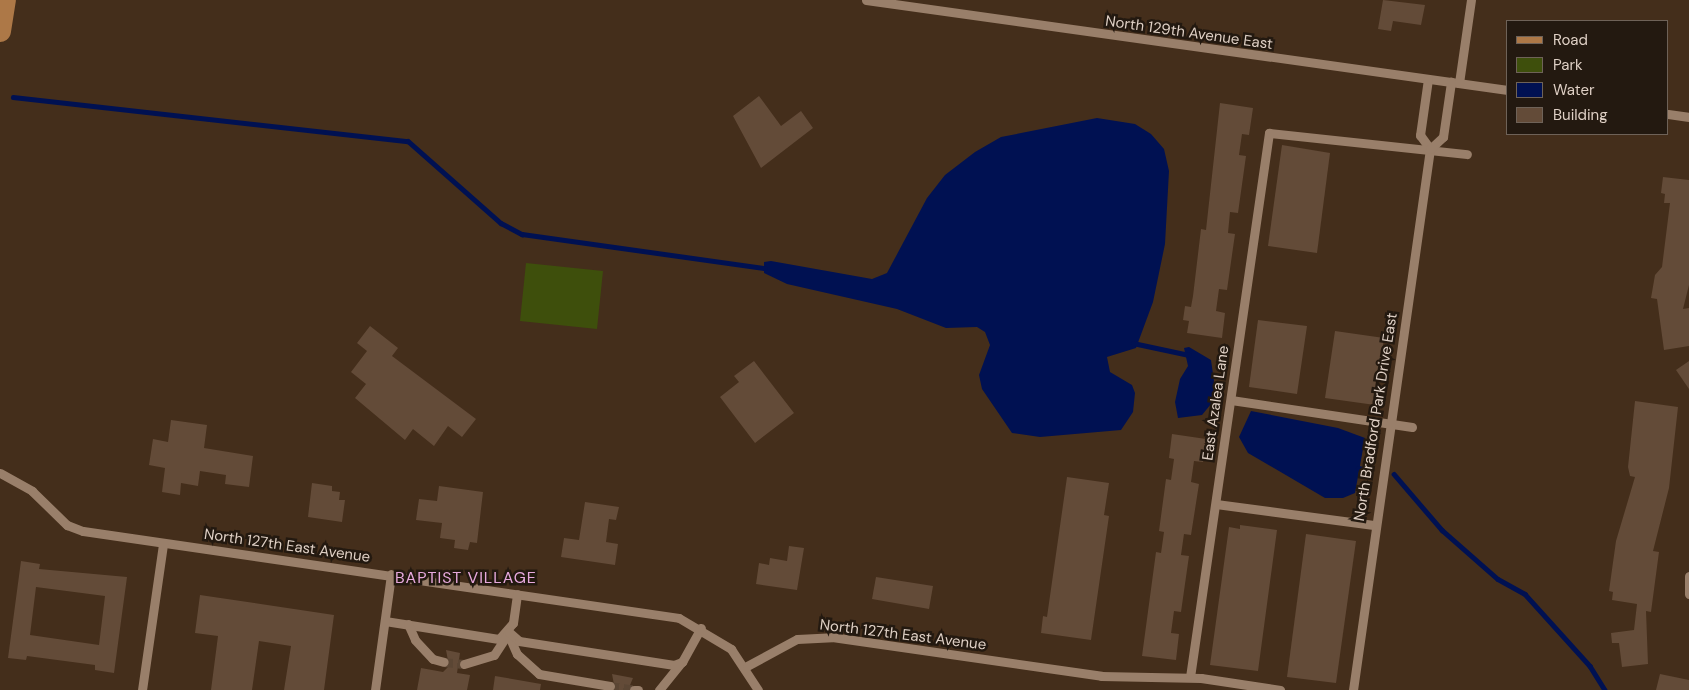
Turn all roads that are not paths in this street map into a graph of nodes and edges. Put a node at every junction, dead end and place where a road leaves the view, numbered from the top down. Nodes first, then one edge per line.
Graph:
1 (5, 0) edge
2 (866, 0) edge
3 (1471, 0) edge
4 (0, 31) edge
5 (1428, 79) junction
6 (1455, 82) junction
7 (1506, 90) edge
8 (1669, 114) edge
9 (1689, 117) edge
10 (1430, 149) junction
11 (1466, 154) dead end
12 (1231, 400) junction
13 (1390, 424) junction
14 (1412, 427) dead end
15 (0, 473) edge
16 (1216, 504) junction
17 (1374, 525) junction
18 (163, 544) junction
19 (391, 574) junction
20 (1689, 576) edge
21 (517, 594) junction
22 (1689, 594) edge
23 (385, 620) junction
24 (408, 624) junction
25 (701, 628) junction
26 (508, 633) junction
27 (444, 662) tunnel mouth
28 (682, 662) junction
29 (464, 664) tunnel mouth
30 (747, 666) junction
31 (1190, 677) junction
32 (610, 686) dead end
33 (142, 690) edge
34 (375, 690) edge
35 (634, 690) edge
36 (638, 690) edge
37 (659, 690) edge
38 (758, 690) edge
39 (1280, 690) edge
40 (1354, 690) edge

1 - 4 main road
2 - 5 street, North 129th Avenue East
3 - 6 street, North Bradford Park Drive East
5 - 6 street, North 129th Avenue East
5 - 10 street
6 - 7 street, North 129th Avenue East
6 - 10 street, North Bradford Park Drive East
8 - 9 street
10 - 11 street
10 - 12 street, East Azalea Lane
10 - 13 street, North Bradford Park Drive East
12 - 13 street
12 - 16 street, East Azalea Lane
13 - 14 street
13 - 17 street, North Bradford Park Drive East
15 - 18 street, North 127th East Avenue
16 - 17 street
16 - 31 street, East Azalea Lane
17 - 40 street, North Bradford Park Drive East
18 - 19 street, North 127th East Avenue
18 - 33 street
19 - 21 street, North 127th East Avenue
19 - 23 street
20 - 22 street
21 - 25 street, North 127th East Avenue
21 - 26 street
23 - 24 street
23 - 34 street
24 - 26 street
24 - 27 street
25 - 28 street
25 - 30 street, North 127th East Avenue
26 - 28 street
26 - 29 street
26 - 32 street
28 - 37 street
30 - 31 street, North 127th East Avenue
30 - 38 street
31 - 39 street, North 127th East Avenue
35 - 36 street

